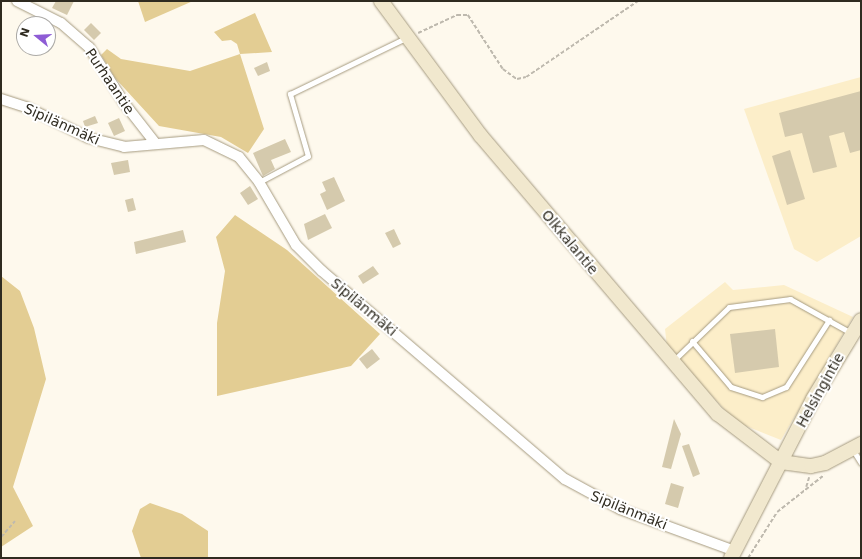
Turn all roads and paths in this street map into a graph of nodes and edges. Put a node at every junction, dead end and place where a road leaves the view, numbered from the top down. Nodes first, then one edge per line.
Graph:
1 (17, 1) edge
2 (381, 1) edge
3 (638, 1) edge
4 (409, 37) junction
5 (1, 100) edge
6 (156, 144) junction
7 (259, 182) junction
8 (829, 320) junction
9 (861, 320) edge
10 (852, 333) junction
11 (692, 341) junction
12 (672, 362) junction
13 (857, 446) edge
14 (781, 462) junction
15 (861, 463) edge
16 (827, 473) dead end
17 (15, 521) dead end
18 (1, 537) edge
19 (733, 554) edge
20 (748, 558) edge

1 - 6 street, Purhaantie
2 - 4 street, Olkkalantie
3 - 4 path
4 - 7 lane
4 - 12 street, Olkkalantie
5 - 6 street, Sipilänmäki
6 - 7 street, Sipilänmäki
7 - 19 street, Sipilänmäki
8 - 10 lane
8 - 11 lane
8 - 11 lane
9 - 10 street, Helsingintie
10 - 14 street, Helsingintie
11 - 12 lane
12 - 14 street, Olkkalantie
13 - 14 street
13 - 15 lane
14 - 19 street, Helsingintie
16 - 20 path
17 - 18 path

